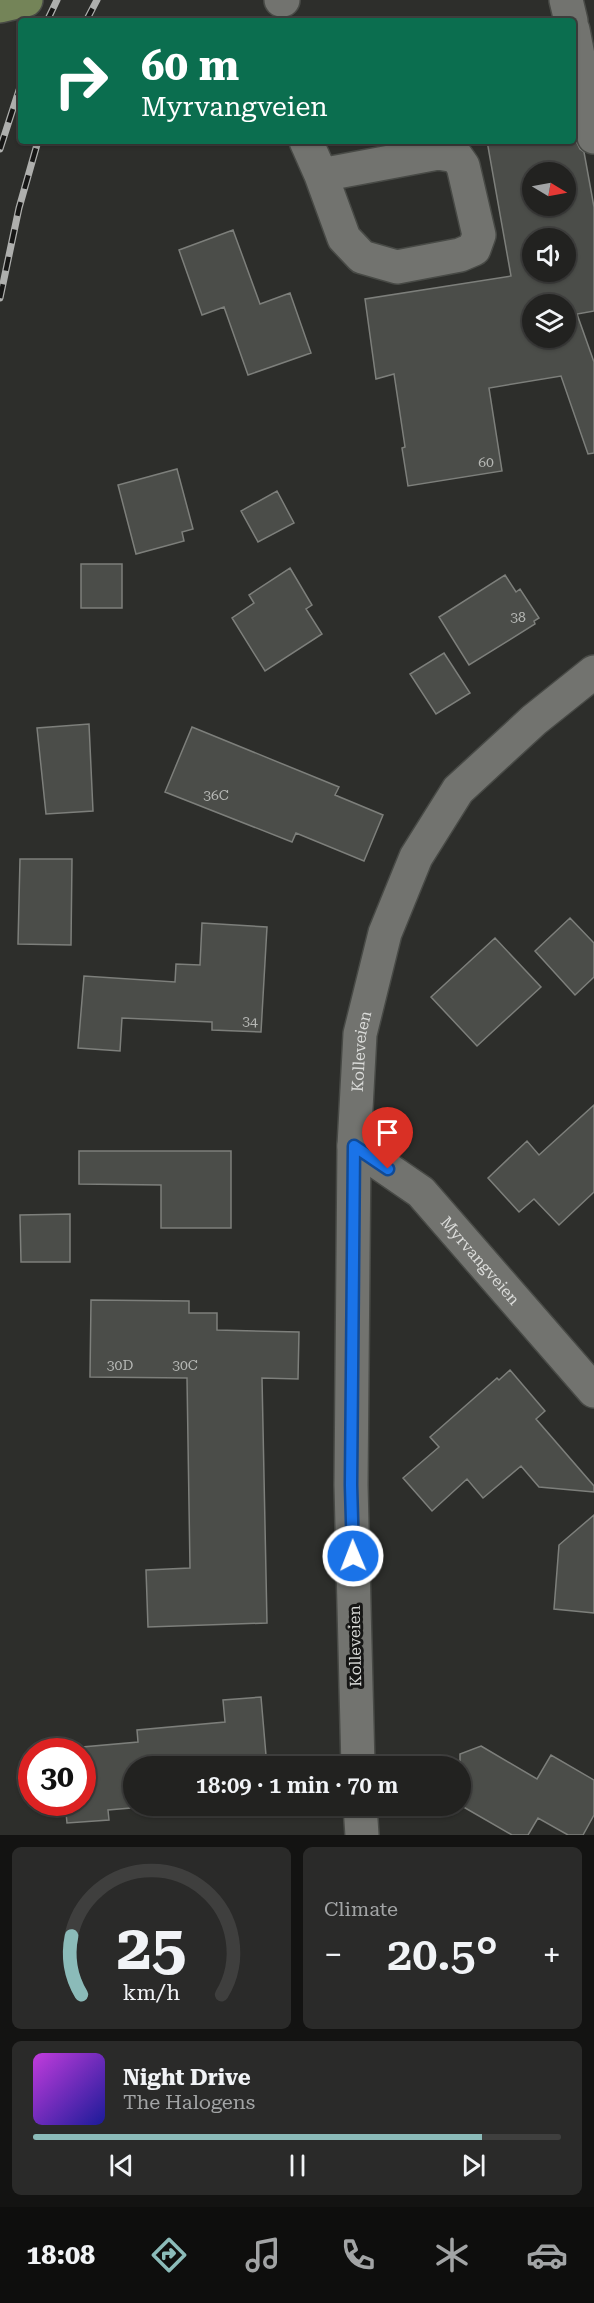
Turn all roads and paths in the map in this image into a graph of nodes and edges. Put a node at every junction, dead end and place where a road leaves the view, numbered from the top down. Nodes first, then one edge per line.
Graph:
1 (26, 0) edge
2 (566, 0) edge
3 (0, 6) edge
4 (570, 18) edge
5 (576, 45) edge
6 (594, 137) edge
7 (307, 144) edge
8 (321, 175) junction
9 (594, 672) edge
10 (354, 1146) junction
11 (594, 1391) edge
12 (358, 1756) edge
13 (361, 1816) edge
14 (362, 1835) edge

1 - 3 main road
2 - 4 street
5 - 6 street
7 - 8 street
8 - 8 street
9 - 10 street, Kolleveien
10 - 11 street, Myrvangveien
10 - 12 street, Kolleveien
13 - 14 street

